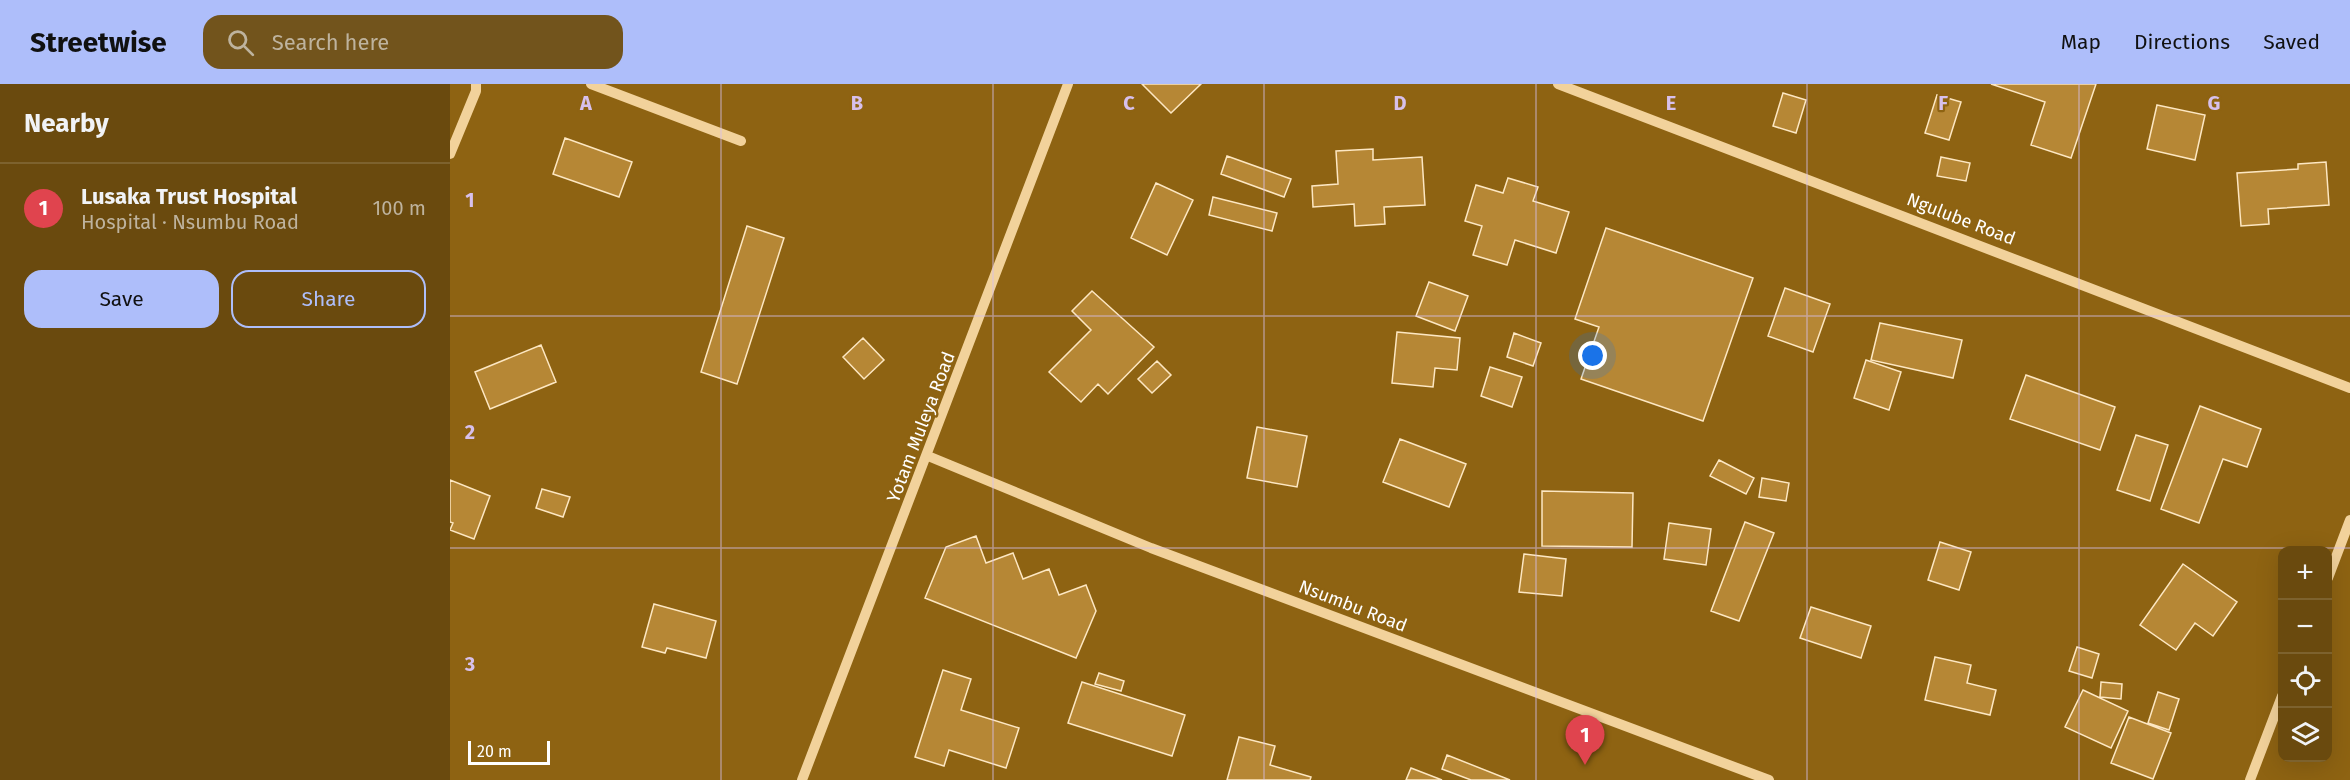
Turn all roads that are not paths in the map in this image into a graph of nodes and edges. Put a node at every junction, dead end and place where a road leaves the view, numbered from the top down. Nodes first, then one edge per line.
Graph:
1 (476, 84) edge
2 (591, 84) edge
3 (1068, 84) edge
4 (1558, 84) edge
5 (741, 141) dead end
6 (450, 154) edge
7 (2350, 388) edge
8 (928, 456) junction
9 (2350, 520) edge
10 (2332, 567) edge
11 (2278, 708) edge
12 (802, 780) edge
13 (1769, 780) edge
14 (2250, 780) edge

1 - 6 street
2 - 5 street
3 - 8 street, Yotam Muleya Road
4 - 7 street, Ngulube Road
8 - 12 street, Yotam Muleya Road
8 - 13 street, Nsumbu Road
9 - 10 street
11 - 14 street

